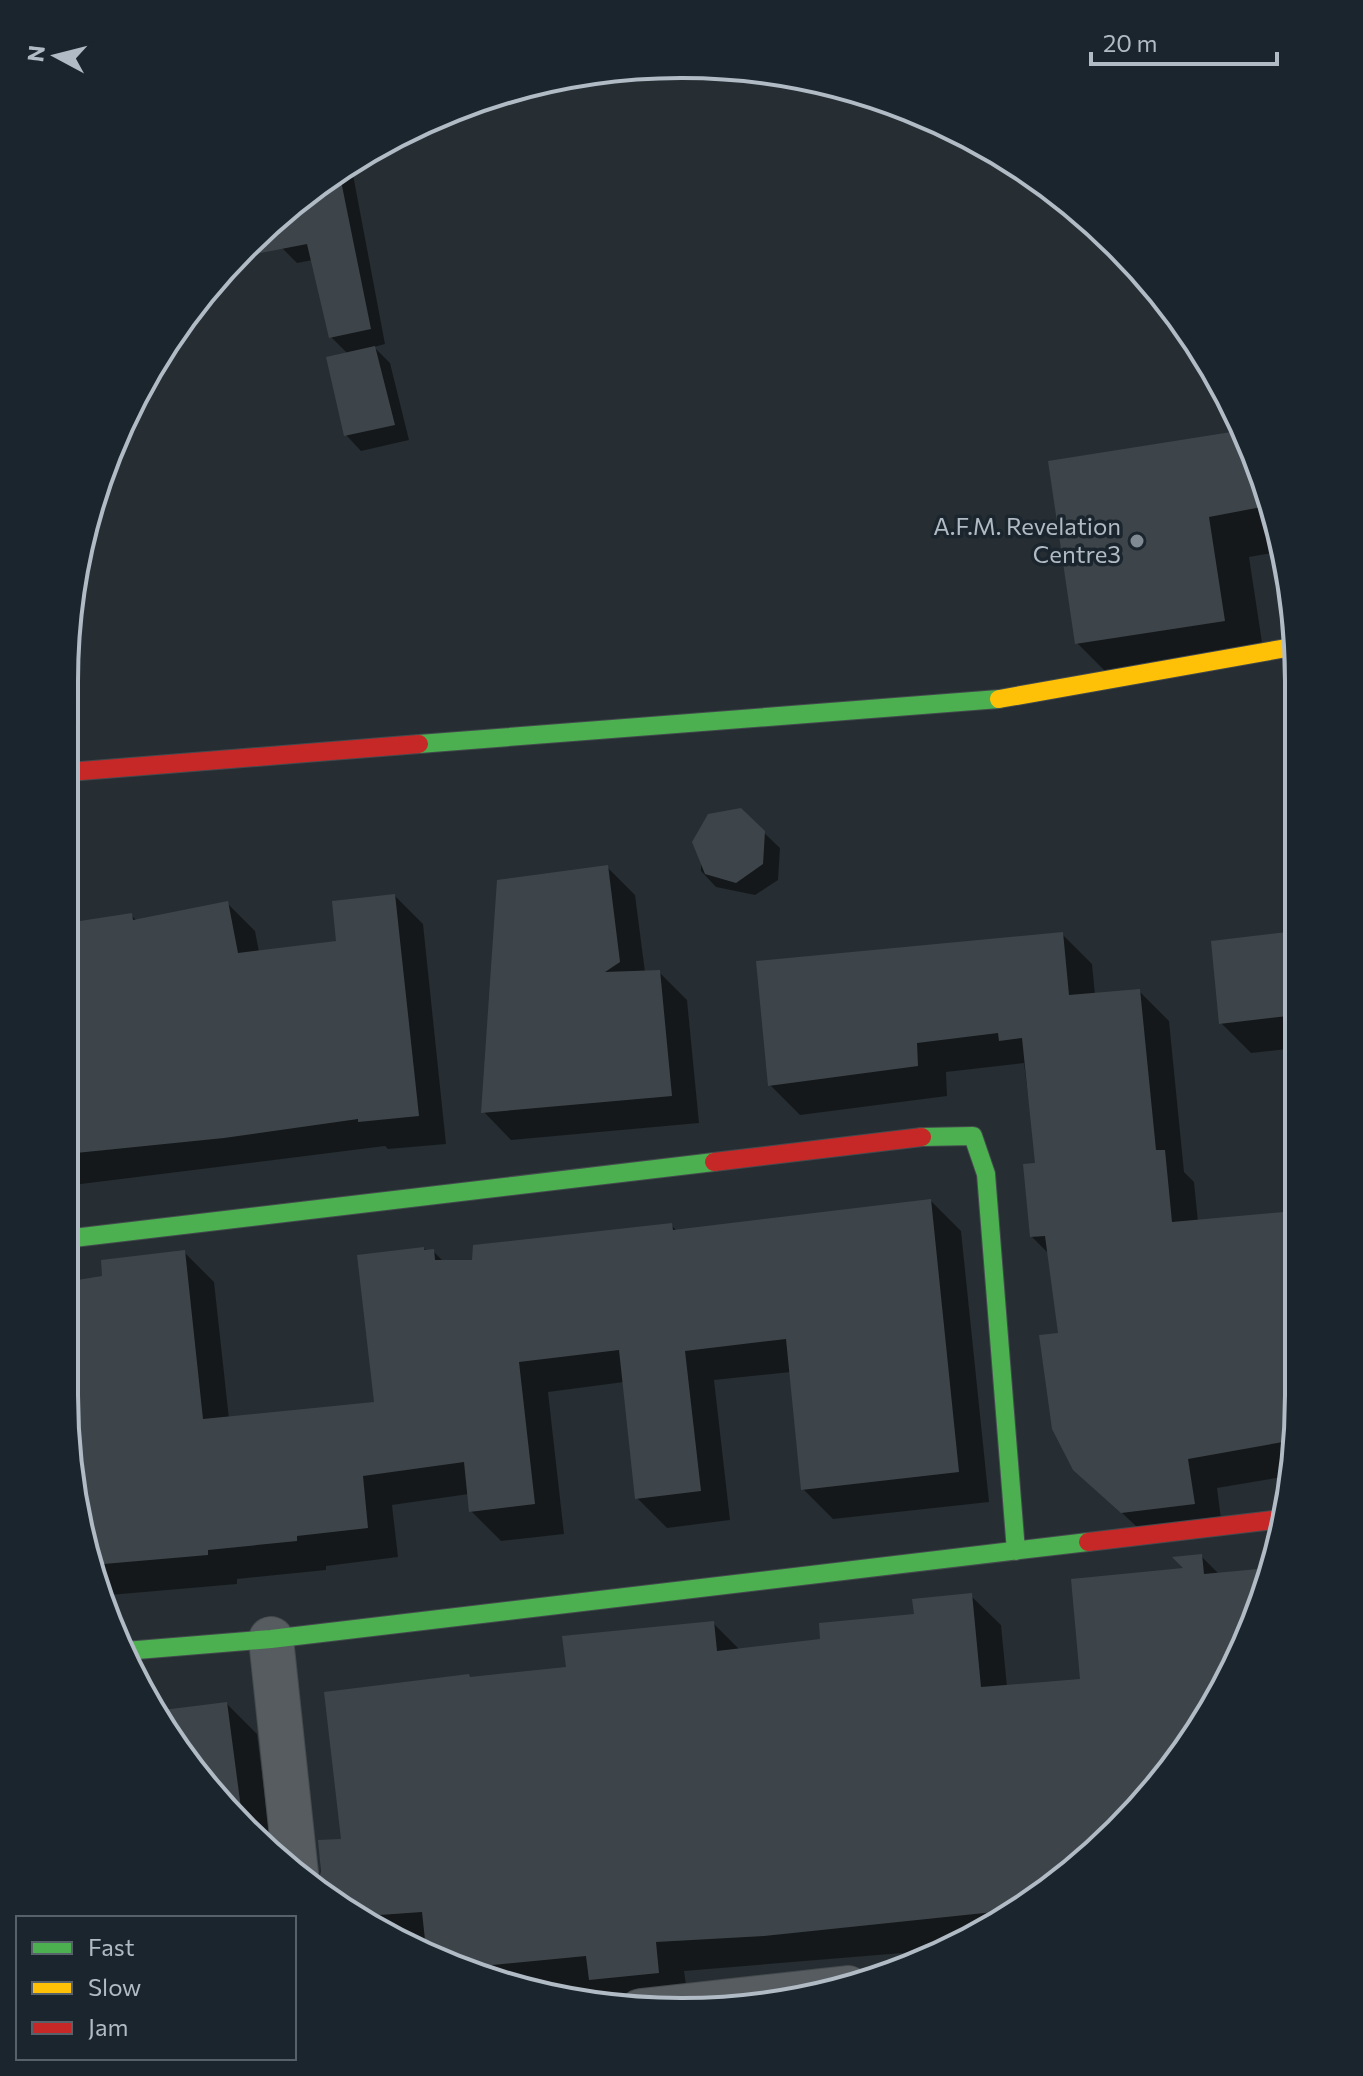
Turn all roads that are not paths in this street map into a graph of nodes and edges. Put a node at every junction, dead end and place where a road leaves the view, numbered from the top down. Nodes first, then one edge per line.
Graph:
1 (1284, 649) edge
2 (78, 771) edge
3 (78, 1237) edge
4 (1271, 1520) edge
5 (1016, 1551) junction
6 (271, 1639) junction
7 (135, 1650) edge
8 (294, 1856) edge

1 - 2 street
3 - 5 street
4 - 5 street
5 - 6 street
6 - 7 street
6 - 8 street

